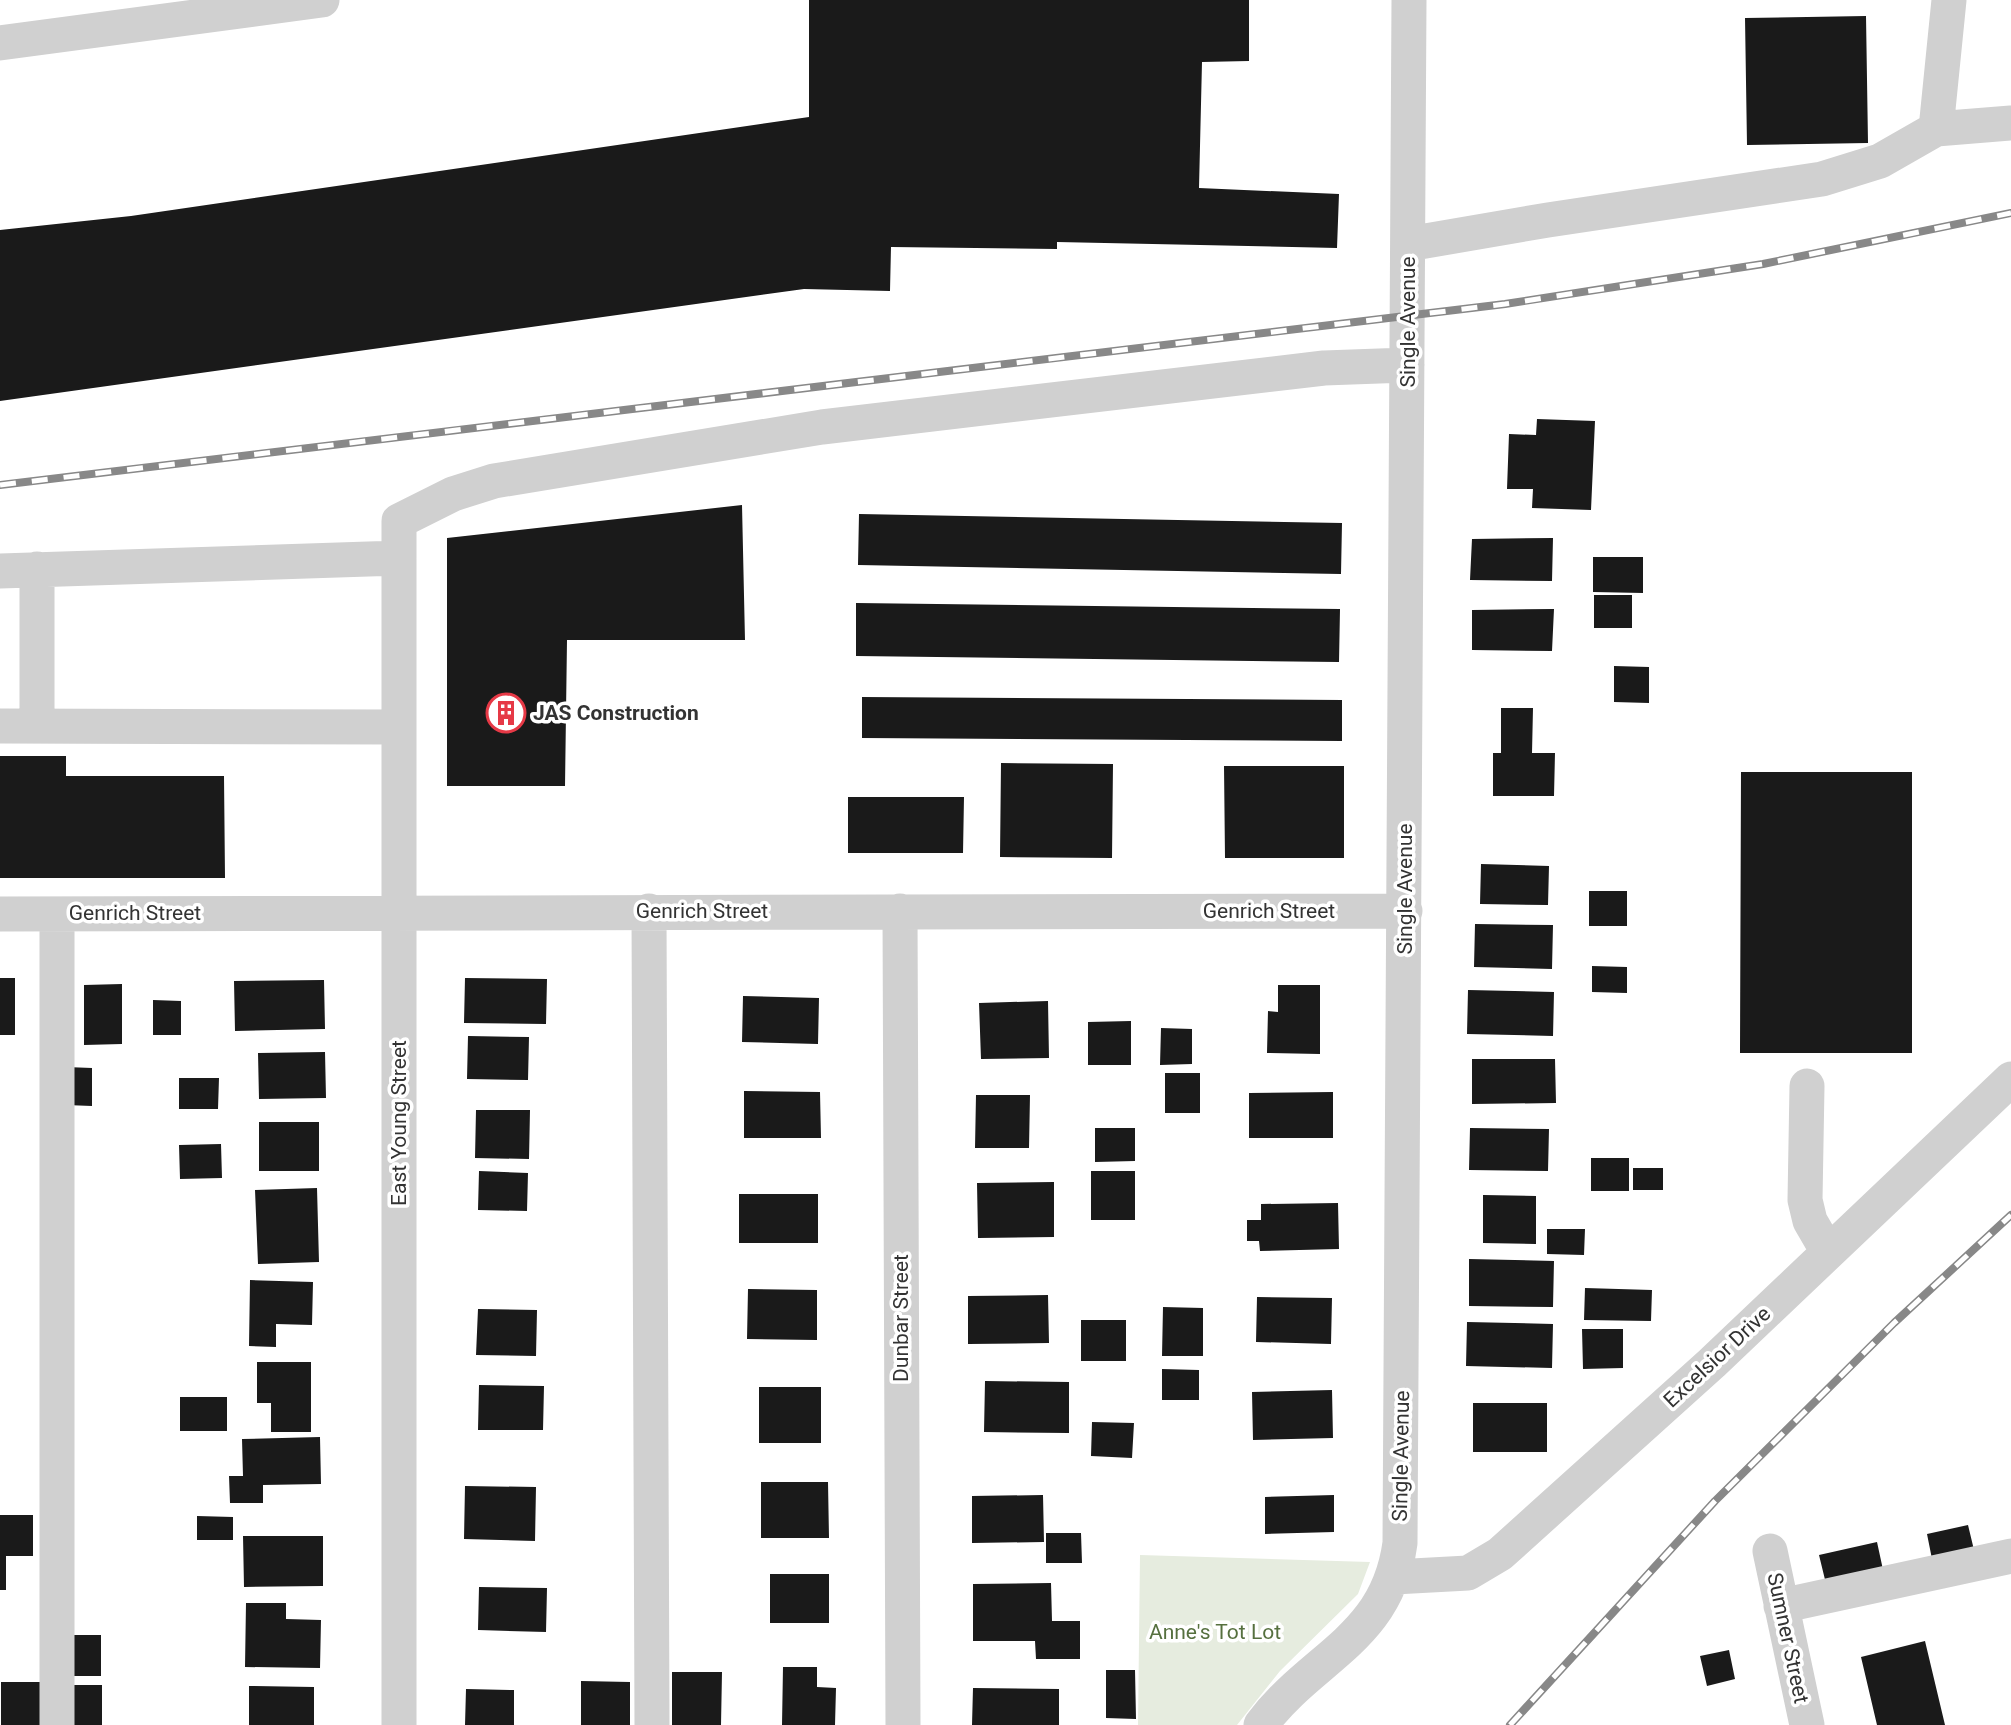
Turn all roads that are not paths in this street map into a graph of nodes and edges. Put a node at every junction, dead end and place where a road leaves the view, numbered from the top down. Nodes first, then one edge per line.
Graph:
1 (322, 0) edge
2 (1409, 0) edge
3 (1949, 0) edge
4 (0, 43) edge
5 (2011, 123) edge
6 (1936, 129) junction
7 (1408, 244) junction
8 (1408, 365) junction
9 (399, 558) junction
10 (37, 569) junction
11 (0, 571) edge
12 (0, 726) edge
13 (37, 726) junction
14 (399, 727) junction
15 (649, 911) junction
16 (900, 911) junction
17 (1405, 911) junction
18 (399, 912) junction
19 (0, 914) edge
20 (57, 914) junction
21 (2011, 1079) edge
22 (1807, 1086) dead end
23 (1828, 1252) junction
24 (1770, 1551) dead end
25 (2011, 1556) edge
26 (1394, 1577) junction
27 (1781, 1606) junction
28 (57, 1725) edge
29 (399, 1725) edge
30 (652, 1725) edge
31 (903, 1725) edge
32 (1261, 1725) edge
33 (1807, 1725) edge

1 - 4 street
2 - 7 street, Single Avenue
3 - 6 street
5 - 6 street
6 - 7 street
7 - 8 street, Single Avenue
8 - 9 street, East Young Street
8 - 17 street, Single Avenue
9 - 10 street
9 - 14 street, East Young Street
10 - 11 street
10 - 13 street
12 - 13 street
13 - 14 street
14 - 18 street, East Young Street
15 - 16 street, Genrich Street
15 - 18 street, Genrich Street
15 - 30 street
16 - 17 street, Genrich Street
16 - 31 street, Dunbar Street
17 - 26 street, Single Avenue
18 - 20 street, Genrich Street
18 - 29 street, East Young Street
19 - 20 street, Genrich Street
20 - 28 street
21 - 23 street, Excelsior Drive
22 - 23 street
23 - 26 street, Excelsior Drive
24 - 27 street, Sumner Street
25 - 27 street
26 - 32 street, Single Avenue
27 - 33 street, Sumner Street

